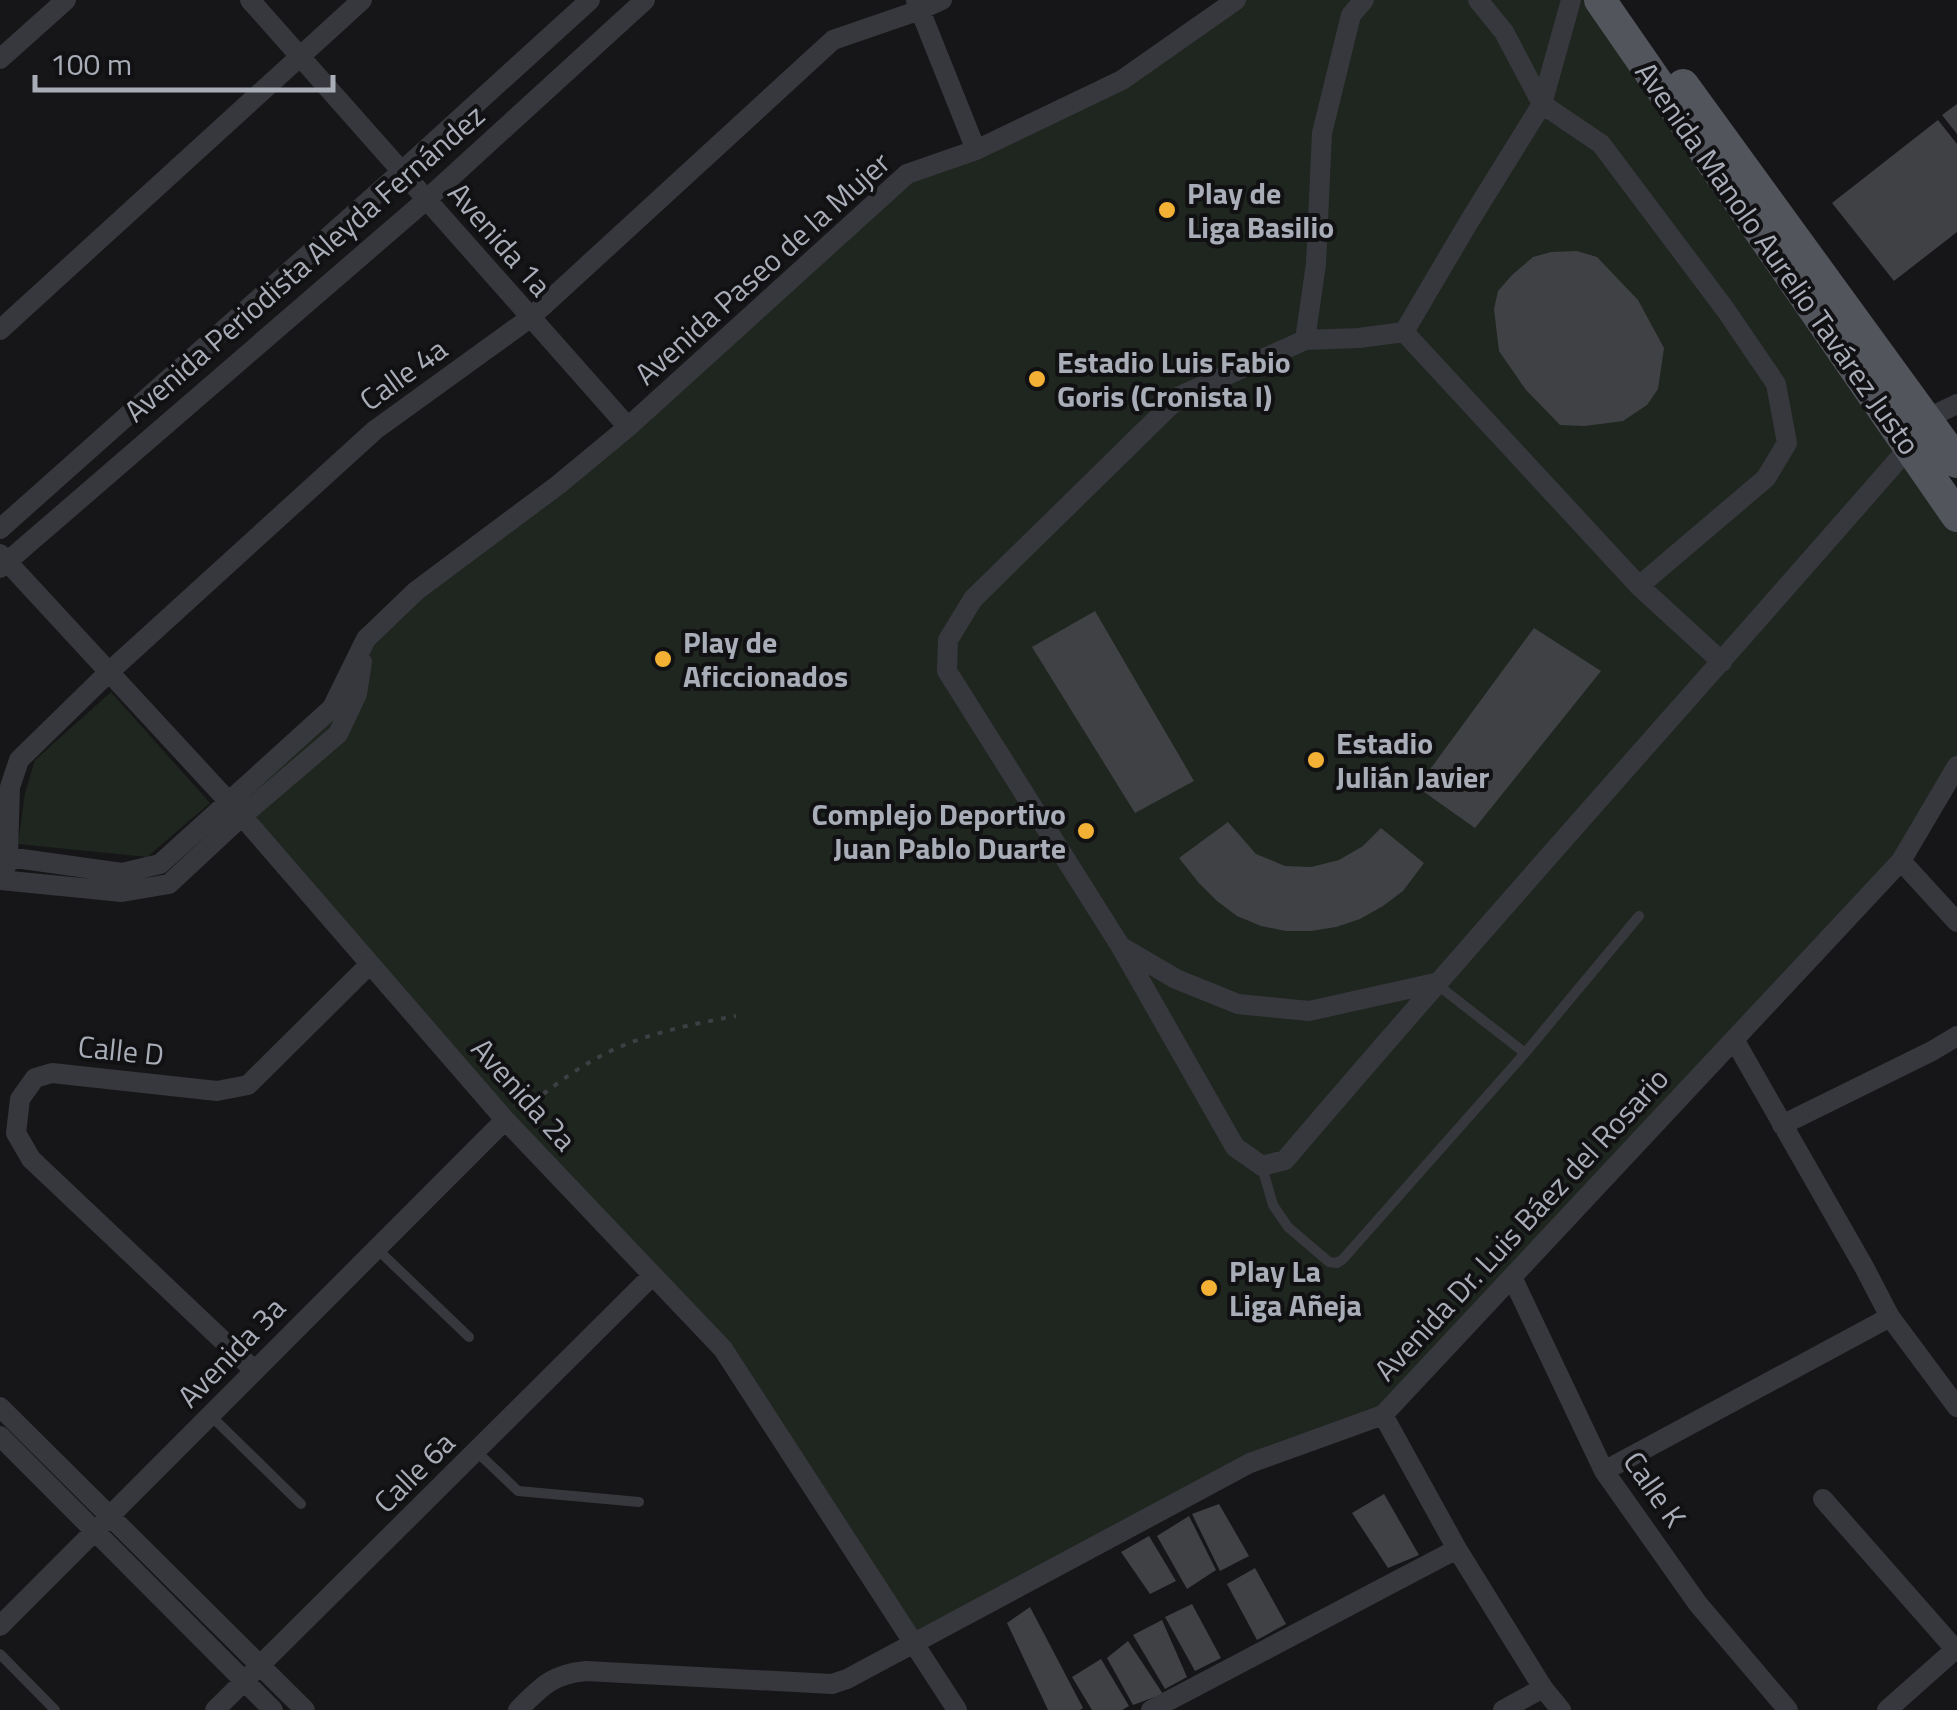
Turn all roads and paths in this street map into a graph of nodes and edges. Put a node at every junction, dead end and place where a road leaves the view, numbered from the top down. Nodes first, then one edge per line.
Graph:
1 (66, 0) edge
2 (250, 0) edge
3 (362, 0) edge
4 (590, 0) edge
5 (645, 0) edge
6 (942, 0) edge
7 (1236, 0) edge
8 (1364, 0) edge
9 (1478, 0) edge
10 (1570, 0) edge
11 (1600, 0) edge
12 (1621, 0) edge
13 (918, 5) edge
14 (300, 55) junction
15 (0, 58) edge
16 (1542, 104) junction
17 (976, 150) junction
18 (400, 172) junction
19 (426, 200) junction
20 (530, 318) junction
21 (0, 330) edge
22 (1404, 332) junction
23 (1305, 340) junction
24 (1931, 422) edge
25 (628, 427) junction
26 (1957, 462) edge
27 (1957, 516) edge
28 (0, 529) edge
29 (2, 561) edge
30 (1639, 586) junction
31 (1722, 662) junction
32 (109, 672) junction
33 (1957, 766) edge
34 (234, 809) junction
35 (4, 856) edge
36 (1900, 861) junction
37 (2, 880) edge
38 (1639, 916) dead end
39 (1957, 922) edge
40 (1121, 947) junction
41 (369, 965) junction
42 (1435, 983) junction
43 (736, 1016) dead end
44 (1957, 1036) edge
45 (1734, 1041) junction
46 (1525, 1053) junction
47 (506, 1121) junction
48 (1782, 1125) junction
49 (1262, 1166) junction
50 (376, 1247) junction
51 (653, 1275) junction
52 (1512, 1277) junction
53 (1890, 1317) junction
54 (469, 1337) dead end
55 (255, 1371) junction
56 (0, 1406) edge
57 (1957, 1407) edge
58 (1383, 1414) junction
59 (211, 1416) junction
60 (0, 1436) edge
61 (477, 1452) junction
62 (1604, 1471) junction
63 (1823, 1499) dead end
64 (640, 1502) dead end
65 (301, 1504) dead end
66 (102, 1524) junction
67 (1457, 1549) junction
68 (0, 1626) edge
69 (913, 1642) junction
70 (1956, 1649) edge
71 (0, 1654) edge
72 (260, 1665) junction
73 (244, 1681) junction
74 (1543, 1688) junction
75 (55, 1710) edge
76 (215, 1710) edge
77 (273, 1710) edge
78 (305, 1710) edge
79 (518, 1710) edge
80 (957, 1710) edge
81 (1151, 1710) edge
82 (1502, 1710) edge
83 (1561, 1710) edge
84 (1788, 1710) edge
85 (1887, 1710) edge

1 - 15 street
2 - 14 street, Avenida 1a
3 - 14 street
4 - 18 street, Avenida Periodista Aleyda Fernández
5 - 19 street, Avenida Periodista Aleyda Fernández
6 - 13 street, Calle 4a
7 - 17 street, Avenida Paseo de la Mujer
8 - 23 street
9 - 16 street
10 - 16 street
11 - 24 main road, Avenida Manolo Aurelio Tavárez Justo
12 - 24 main road, Avenida Manolo Aurelio Tavárez Justo
13 - 17 street
13 - 20 street, Calle 4a
14 - 18 street, Avenida 1a
14 - 21 street
16 - 22 street
16 - 30 street
17 - 25 street, Avenida Paseo de la Mujer
18 - 19 street, Avenida 1a
18 - 28 street, Avenida Periodista Aleyda Fernández
19 - 20 street, Avenida 1a
19 - 29 street, Avenida Periodista Aleyda Fernández
20 - 25 street, Avenida 1a
20 - 32 street, Calle 4a
22 - 23 street
22 - 30 street
23 - 40 street
24 - 26 main road, Avenida Manolo Aurelio Tavárez Justo
24 - 27 main road, Avenida Manolo Aurelio Tavárez Justo
24 - 31 street
25 - 34 street, Avenida Paseo de la Mujer
29 - 32 street, Avenida 2a
30 - 31 street
31 - 42 street
32 - 34 street, Avenida 2a
32 - 35 street, Calle 4a
33 - 36 street, Avenida Dr. Luis Báez del Rosario
34 - 35 street, Avenida Paseo de la Mujer
34 - 37 street, Avenida Paseo de la Mujer
34 - 41 street, Avenida 2a
35 - 37 street, Calle 4a
36 - 39 street
36 - 45 street, Avenida Dr. Luis Báez del Rosario
38 - 46 lane
40 - 42 street
40 - 49 street
41 - 47 street, Avenida 2a
41 - 55 street, Calle D
42 - 46 lane
42 - 49 street
43 - 47 path
44 - 48 street
45 - 48 street
45 - 52 street, Avenida Dr. Luis Báez del Rosario
46 - 49 lane
47 - 50 street, Avenida 3a
47 - 51 street, Avenida 2a
48 - 53 street
50 - 54 lane
50 - 55 street, Avenida 3a
51 - 61 street, Calle 6a
51 - 69 street, Avenida 2a
52 - 58 street, Avenida Dr. Luis Báez del Rosario
52 - 62 street, Calle K
53 - 57 street
53 - 62 street
55 - 59 street, Avenida 3a
56 - 66 street
58 - 67 street
58 - 69 street, Avenida Dr. Luis Báez del Rosario
59 - 65 lane
59 - 66 street, Avenida 3a
60 - 66 street
61 - 64 lane
61 - 72 street, Calle 6a
62 - 84 street, Calle K
63 - 70 street
66 - 68 street, Avenida 3a
66 - 72 street
66 - 73 street
67 - 74 street
67 - 81 street
69 - 79 street, Avenida Dr. Luis Báez del Rosario
69 - 80 street, Avenida 2a
70 - 85 street
71 - 75 lane
72 - 73 street, Calle 6a
72 - 78 street
73 - 76 street, Calle 6a
73 - 77 street
74 - 82 street
74 - 83 street

